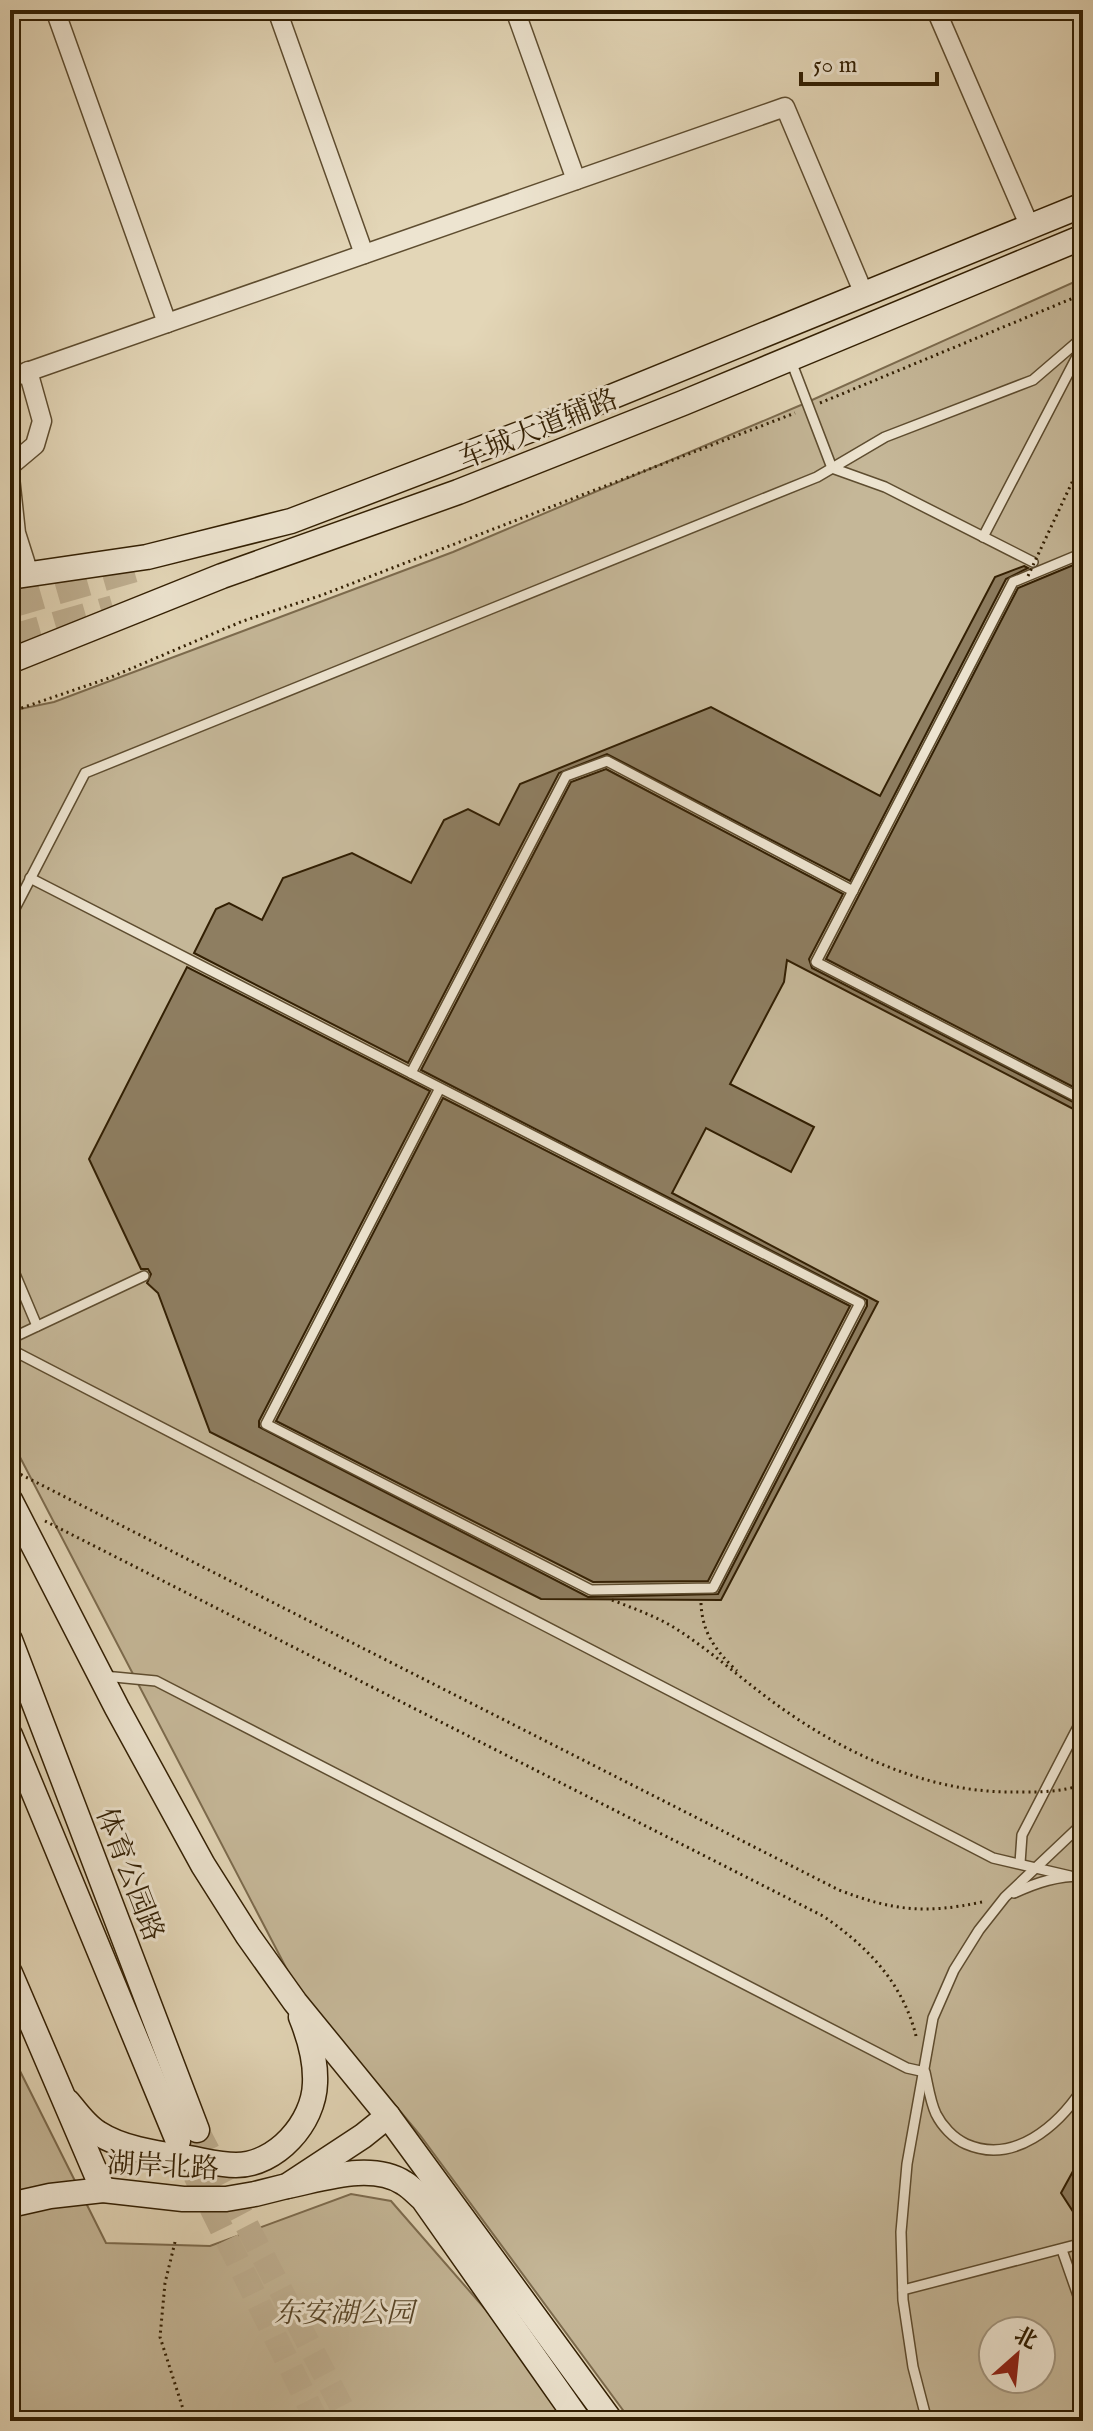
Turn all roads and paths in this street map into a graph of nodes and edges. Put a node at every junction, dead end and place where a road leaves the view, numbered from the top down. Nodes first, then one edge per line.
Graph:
1 (55, 10) edge
2 (277, 10) edge
3 (515, 10) edge
4 (936, 10) edge
5 (576, 180) junction
6 (1083, 205) edge
7 (1030, 227) junction
8 (1083, 237) edge
9 (364, 254) junction
10 (864, 294) junction
11 (1083, 294) edge
12 (167, 323) junction
13 (1083, 337) edge
14 (1083, 345) edge
15 (789, 358) junction
16 (19, 374) edge
17 (808, 407) junction
18 (1083, 459) edge
19 (10, 466) edge
20 (832, 468) junction
21 (10, 477) edge
22 (983, 537) junction
23 (1083, 553) edge
24 (1033, 562) dead end
25 (19, 576) edge
26 (1028, 576) junction
27 (10, 661) edge
28 (10, 712) edge
29 (30, 878) junction
30 (853, 891) junction
31 (10, 918) edge
32 (411, 1073) junction
33 (440, 1088) junction
34 (1083, 1100) edge
35 (10, 1262) edge
36 (144, 1276) dead end
37 (37, 1326) junction
38 (10, 1339) edge
39 (10, 1349) edge
40 (10, 1469) edge
41 (11, 1503) edge
42 (612, 1600) dead end
43 (700, 1600) dead end
44 (10, 1640) edge
45 (737, 1671) junction
46 (100, 1675) junction
47 (1083, 1717) edge
48 (10, 1735) edge
49 (1083, 1784) edge
50 (1083, 1823) edge
51 (1060, 1846) junction
52 (1020, 1863) junction
53 (1037, 1868) junction
54 (1070, 1876) junction
55 (1083, 1876) edge
56 (1005, 1897) junction
57 (10, 1973) edge
58 (295, 2002) junction
59 (925, 2072) junction
60 (1083, 2088) edge
61 (68, 2102) junction
62 (388, 2116) junction
63 (287, 2186) junction
64 (103, 2190) junction
65 (10, 2205) edge
66 (175, 2242) dead end
67 (1083, 2243) edge
68 (1062, 2250) junction
69 (903, 2290) junction
70 (1083, 2310) edge
71 (184, 2412) junction
72 (177, 2421) edge
73 (223, 2421) edge
74 (579, 2421) edge
75 (611, 2421) edge
76 (927, 2421) edge

1 - 12 street
2 - 9 street
3 - 5 street
4 - 7 street
5 - 9 street
5 - 10 street
6 - 7 main road, 车城大道辅路
7 - 10 main road, 车城大道辅路
8 - 15 main road, 车城大道辅路
9 - 12 street
10 - 25 main road, 车城大道辅路
11 - 17 path
12 - 16 street
13 - 20 lane
14 - 22 lane
15 - 17 lane
15 - 27 main road, 车城大道辅路
16 - 19 street
17 - 20 lane
17 - 28 path
18 - 26 path, bridge
20 - 22 lane
20 - 29 lane
21 - 25 street
22 - 24 lane
23 - 26 lane
26 - 30 lane
29 - 31 lane
29 - 32 lane
30 - 32 lane
30 - 34 lane
32 - 33 lane
33 - 33 lane
35 - 37 lane
36 - 37 lane
37 - 38 lane
39 - 52 lane
40 - 56 path
41 - 46 main road
41 - 59 path
42 - 45 path, bridge
43 - 45 path, bridge
44 - 48 main road, 体育公园路
45 - 49 path, bridge
46 - 58 main road
46 - 59 lane
47 - 52 lane
50 - 51 lane
51 - 53 lane
51 - 54 lane
52 - 53 lane
53 - 54 lane
53 - 56 lane
54 - 55 lane
54 - 56 lane
56 - 59 lane
57 - 61 main road
58 - 61 main road
58 - 62 main road
59 - 60 lane
59 - 69 lane
61 - 64 main road
62 - 63 main road, 湖岸北路
62 - 75 main road
63 - 64 main road, 湖岸北路
63 - 74 main road
64 - 65 main road, 湖岸北路
66 - 71 path
67 - 68 lane
68 - 69 lane
68 - 70 lane
69 - 76 lane
71 - 72 path
71 - 73 path

